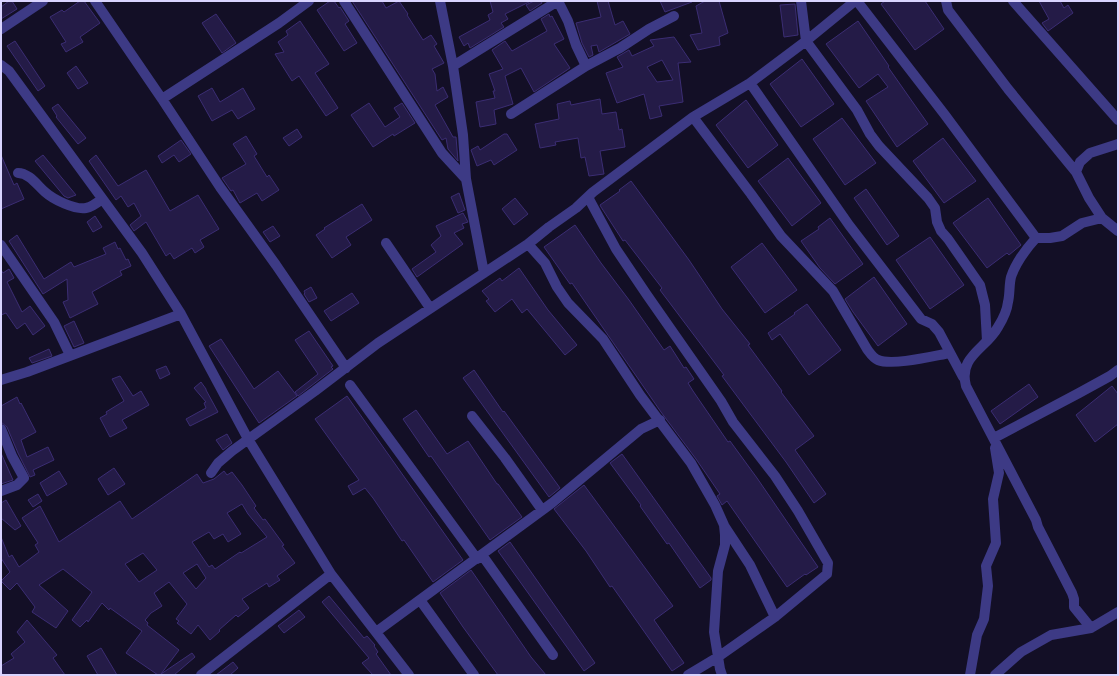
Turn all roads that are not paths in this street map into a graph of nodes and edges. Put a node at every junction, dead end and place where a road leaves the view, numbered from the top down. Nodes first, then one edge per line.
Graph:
1 (43, 1) edge
2 (95, 1) edge
3 (309, 1) edge
4 (344, 1) edge
5 (558, 1) edge
6 (801, 1) edge
7 (856, 1) edge
8 (946, 1) edge
9 (1013, 1) edge
10 (443, 3) edge
11 (674, 16) dead end
12 (1, 29) edge
13 (806, 41) junction
14 (1, 65) edge
15 (453, 66) junction
16 (586, 66) junction
17 (750, 83) junction
18 (162, 99) junction
19 (511, 114) dead end
20 (693, 117) junction
21 (1118, 120) edge
22 (1118, 144) edge
23 (1076, 172) junction
24 (18, 173) dead end
25 (466, 179) junction
26 (588, 197) junction
27 (102, 199) junction
28 (1102, 218) junction
29 (1118, 231) edge
30 (1036, 238) junction
31 (386, 244) dead end
32 (528, 244) junction
33 (1, 245) edge
34 (484, 273) junction
35 (430, 308) junction
36 (181, 314) junction
37 (986, 341) junction
38 (950, 354) junction
39 (70, 355) junction
40 (346, 368) junction
41 (1118, 370) edge
42 (964, 377) junction
43 (1, 380) edge
44 (350, 385) dead end
45 (472, 416) dead end
46 (660, 420) junction
47 (1, 429) edge
48 (994, 438) junction
49 (248, 439) junction
50 (211, 473) dead end
51 (1, 491) edge
52 (542, 510) junction
53 (724, 525) junction
54 (479, 557) junction
55 (331, 574) junction
56 (420, 600) junction
57 (1118, 612) edge
58 (775, 617) junction
59 (1092, 628) junction
60 (376, 632) junction
61 (553, 655) dead end
62 (718, 657) junction
63 (201, 675) edge
64 (409, 675) edge
65 (474, 675) edge
66 (688, 675) edge
67 (722, 675) edge
68 (970, 675) edge
69 (995, 675) edge

1 - 12 street
2 - 18 street
3 - 18 street
4 - 25 street
5 - 15 street
5 - 16 street
6 - 13 street
7 - 13 street
7 - 30 street
8 - 23 street
9 - 21 street
10 - 15 street
11 - 16 street
13 - 17 street
13 - 37 street
14 - 27 street
15 - 25 street
16 - 19 street
17 - 20 street
17 - 38 street
18 - 40 street
20 - 26 street
20 - 38 street
22 - 23 street
23 - 28 street
24 - 27 street
25 - 34 street
26 - 32 street
26 - 58 street
27 - 36 street
28 - 29 street
28 - 30 street
30 - 37 street
31 - 35 street
32 - 34 street
32 - 46 street
33 - 39 street
34 - 35 street
35 - 40 street
36 - 39 street
36 - 49 street
37 - 42 street
38 - 42 street
39 - 43 street
40 - 49 street
41 - 48 street
42 - 48 street
44 - 54 street
45 - 52 street
46 - 52 street
46 - 53 street
47 - 51 street
48 - 59 street
48 - 68 street
49 - 50 street
49 - 55 street
52 - 54 street
53 - 58 street
53 - 62 street
54 - 56 street
54 - 61 street
55 - 60 street
55 - 63 street
56 - 60 street
56 - 65 street
57 - 59 street
58 - 62 street
59 - 69 street
60 - 64 street
62 - 66 street
62 - 67 street

